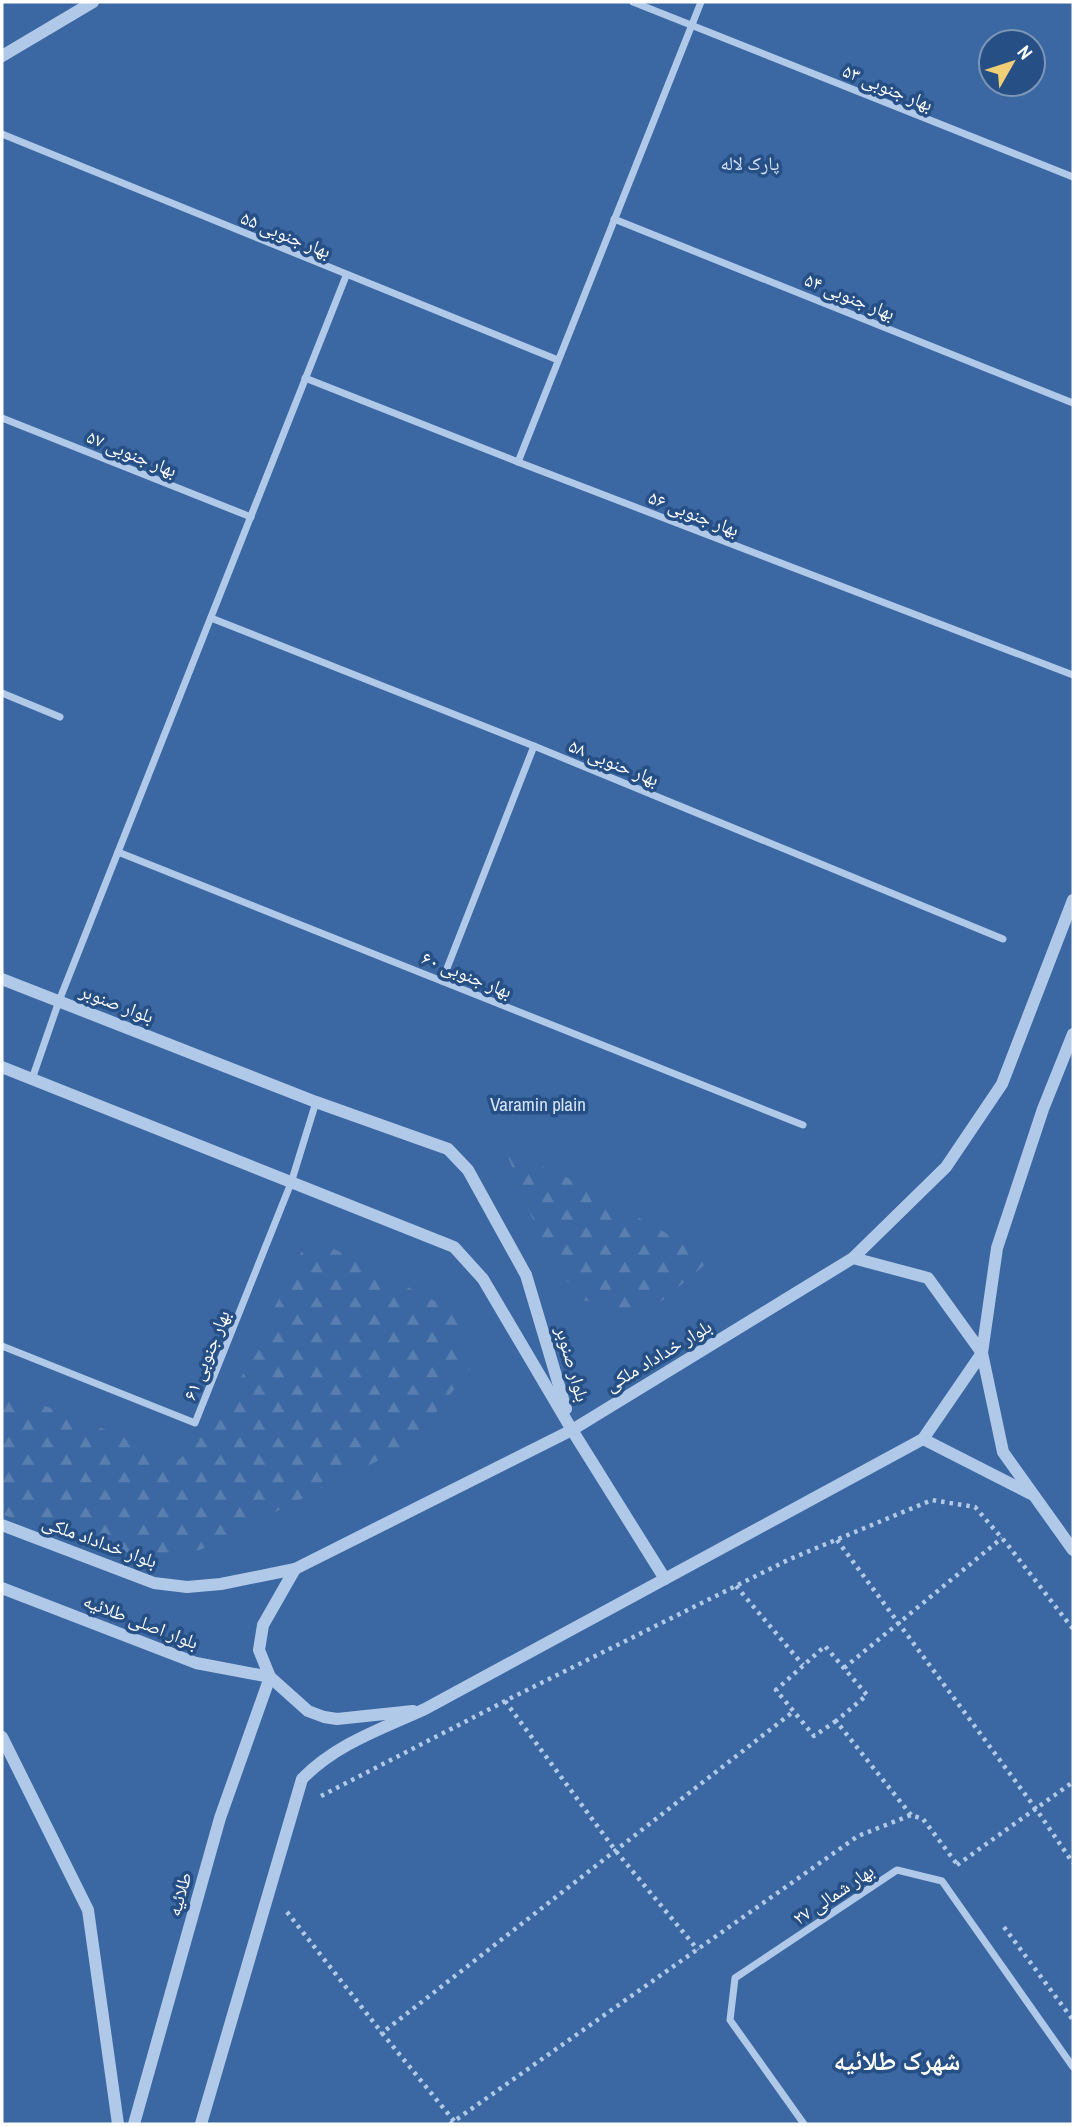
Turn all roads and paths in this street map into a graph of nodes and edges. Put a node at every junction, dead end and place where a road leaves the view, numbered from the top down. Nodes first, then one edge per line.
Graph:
1 (93, 2) edge
2 (633, 2) edge
3 (701, 2) edge
4 (691, 26) junction
5 (2, 56) edge
6 (2, 134) edge
7 (1073, 177) edge
8 (614, 219) junction
9 (346, 275) junction
10 (558, 360) junction
11 (305, 378) junction
12 (1073, 403) edge
13 (2, 418) edge
14 (518, 463) junction
15 (251, 517) junction
16 (211, 618) junction
17 (1073, 675) edge
18 (2, 693) edge
19 (60, 717) dead end
20 (534, 746) junction
21 (118, 852) junction
22 (1073, 900) edge
23 (1003, 939) dead end
24 (2, 979) edge
25 (442, 981) junction
26 (60, 1002) junction
27 (1073, 1034) edge
28 (2, 1067) edge
29 (32, 1079) junction
30 (316, 1102) junction
31 (803, 1125) dead end
32 (291, 1182) junction
33 (853, 1258) junction
34 (2, 1346) edge
35 (982, 1353) junction
36 (572, 1430) junction
37 (923, 1439) junction
38 (1035, 1496) junction
39 (2, 1525) edge
40 (1002, 1538) junction
41 (837, 1540) junction
42 (1073, 1550) edge
43 (295, 1569) junction
44 (665, 1579) junction
45 (736, 1586) junction
46 (2, 1588) edge
47 (897, 1624) junction
48 (1073, 1629) edge
49 (803, 1665) junction
50 (844, 1668) junction
51 (270, 1677) junction
52 (505, 1701) junction
53 (425, 1709) junction
54 (794, 1711) junction
55 (836, 1721) junction
56 (2, 1737) edge
57 (1073, 1782) edge
58 (315, 1804) dead end
59 (1036, 1809) junction
60 (911, 1815) dead end
61 (615, 1850) junction
62 (1073, 1863) edge
63 (957, 1865) dead end
64 (286, 1911) dead end
65 (698, 1950) dead end
66 (382, 2033) junction
67 (1073, 2067) edge
68 (454, 2121) dead end
69 (118, 2124) edge
70 (134, 2124) edge
71 (201, 2124) edge
72 (804, 2124) edge

1 - 5 street
2 - 4 street, بهار جنوبی ۵۳
3 - 4 street
4 - 7 street, بهار جنوبی ۵۳
4 - 8 street
6 - 9 street, بهار جنوبی ۵۵
8 - 10 street
8 - 12 street, بهار جنوبی ۵۴
9 - 10 street, بهار جنوبی ۵۵
9 - 11 street
10 - 14 street
11 - 14 street, بهار جنوبی ۵۶
11 - 15 street
13 - 15 street, بهار جنوبی ۵۷
14 - 17 street, بهار جنوبی ۵۶
15 - 16 street
16 - 20 street, بهار حنوبی ۵۸
16 - 21 street
18 - 19 street
20 - 23 street, بهار حنوبی ۵۸
20 - 25 street
21 - 25 street, بهار جنوبی ۶۰
21 - 26 street
22 - 33 street, بلوار خداداد ملکی
24 - 26 street, بلوار صنوبر
25 - 31 street, بهار جنوبی ۶۰
26 - 29 street
26 - 30 street, بلوار صنوبر
27 - 35 street
28 - 29 street, بلوار صنوبر
29 - 32 street, بلوار صنوبر
30 - 32 street
30 - 36 street, بلوار صنوبر
32 - 34 street, بهار جنوبی ۶۱
32 - 36 street, بلوار صنوبر
33 - 35 street
33 - 36 street, بلوار خداداد ملکی
35 - 37 street
35 - 38 street
36 - 43 street, بلوار خداداد ملکی
36 - 44 street
37 - 38 street
37 - 44 street
38 - 42 street
39 - 43 street, بلوار خداداد ملکی
40 - 41 path
40 - 47 path
40 - 48 path
41 - 45 path
41 - 47 path
43 - 51 street
44 - 53 street
45 - 49 path
45 - 52 path
46 - 51 street, بلوار اصلی طلائیه
47 - 50 path
47 - 59 path
49 - 50 path
49 - 54 path
50 - 55 path
51 - 53 street
51 - 70 street, طلائیه
52 - 58 path
52 - 61 path
53 - 71 street
54 - 55 path
54 - 61 path
55 - 60 path
56 - 69 street
57 - 59 path
59 - 62 path
59 - 63 path
61 - 65 path
61 - 66 path
64 - 66 path
66 - 68 path
67 - 72 street, بهار شمالی ۲۷

